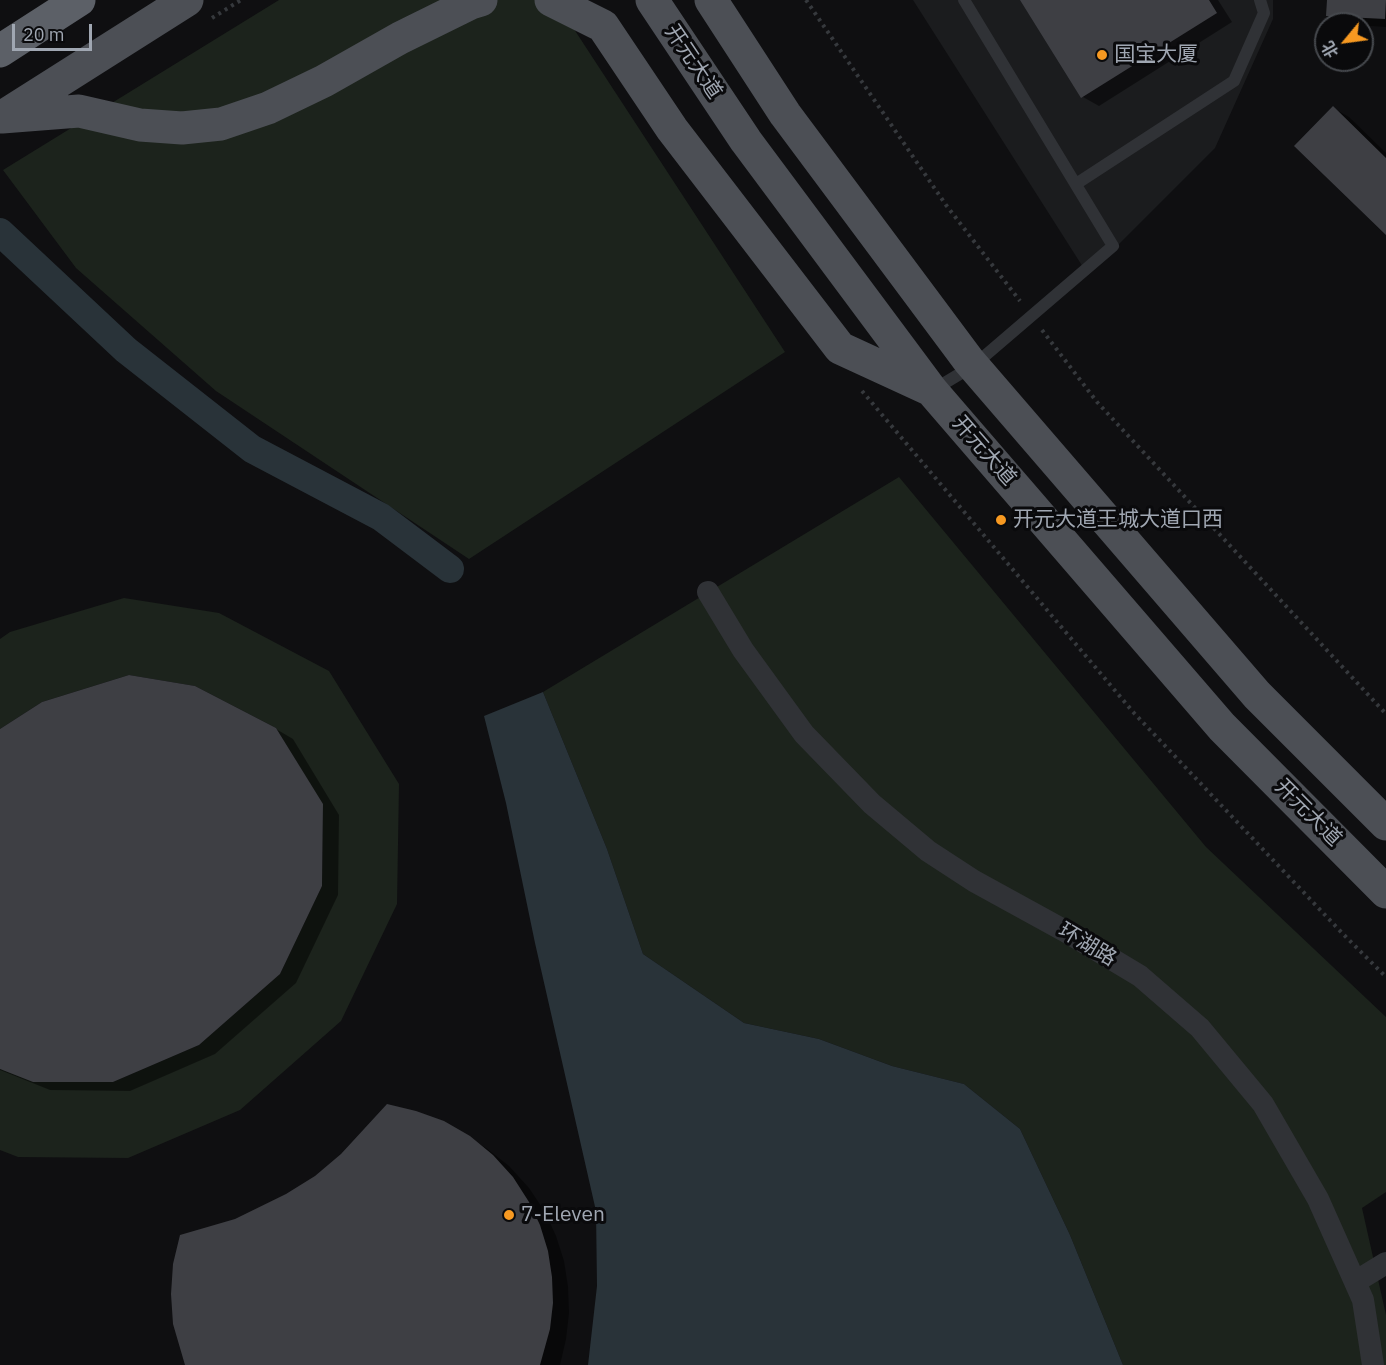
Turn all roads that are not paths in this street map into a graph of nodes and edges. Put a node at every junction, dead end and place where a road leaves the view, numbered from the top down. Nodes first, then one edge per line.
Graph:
1 (79, 0) edge
2 (187, 0) edge
3 (481, 0) edge
4 (551, 0) edge
5 (652, 0) edge
6 (711, 0) edge
7 (964, 0) edge
8 (1260, 0) edge
9 (0, 51) edge
10 (1, 117) edge
11 (1076, 184) junction
12 (973, 366) junction
13 (932, 391) junction
14 (708, 592) dead end
15 (1386, 824) edge
16 (1386, 892) edge
17 (1386, 1263) edge
18 (1355, 1282) junction
19 (1377, 1361) edge

1 - 9 highway
2 - 10 main road
3 - 10 main road
4 - 13 main road
5 - 13 main road, 开元大道
6 - 12 main road
7 - 11 lane
8 - 11 lane
11 - 12 lane
12 - 13 lane
12 - 15 main road
13 - 16 main road, 开元大道
14 - 18 street, 环湖路
17 - 18 street
18 - 19 street, 环湖路

